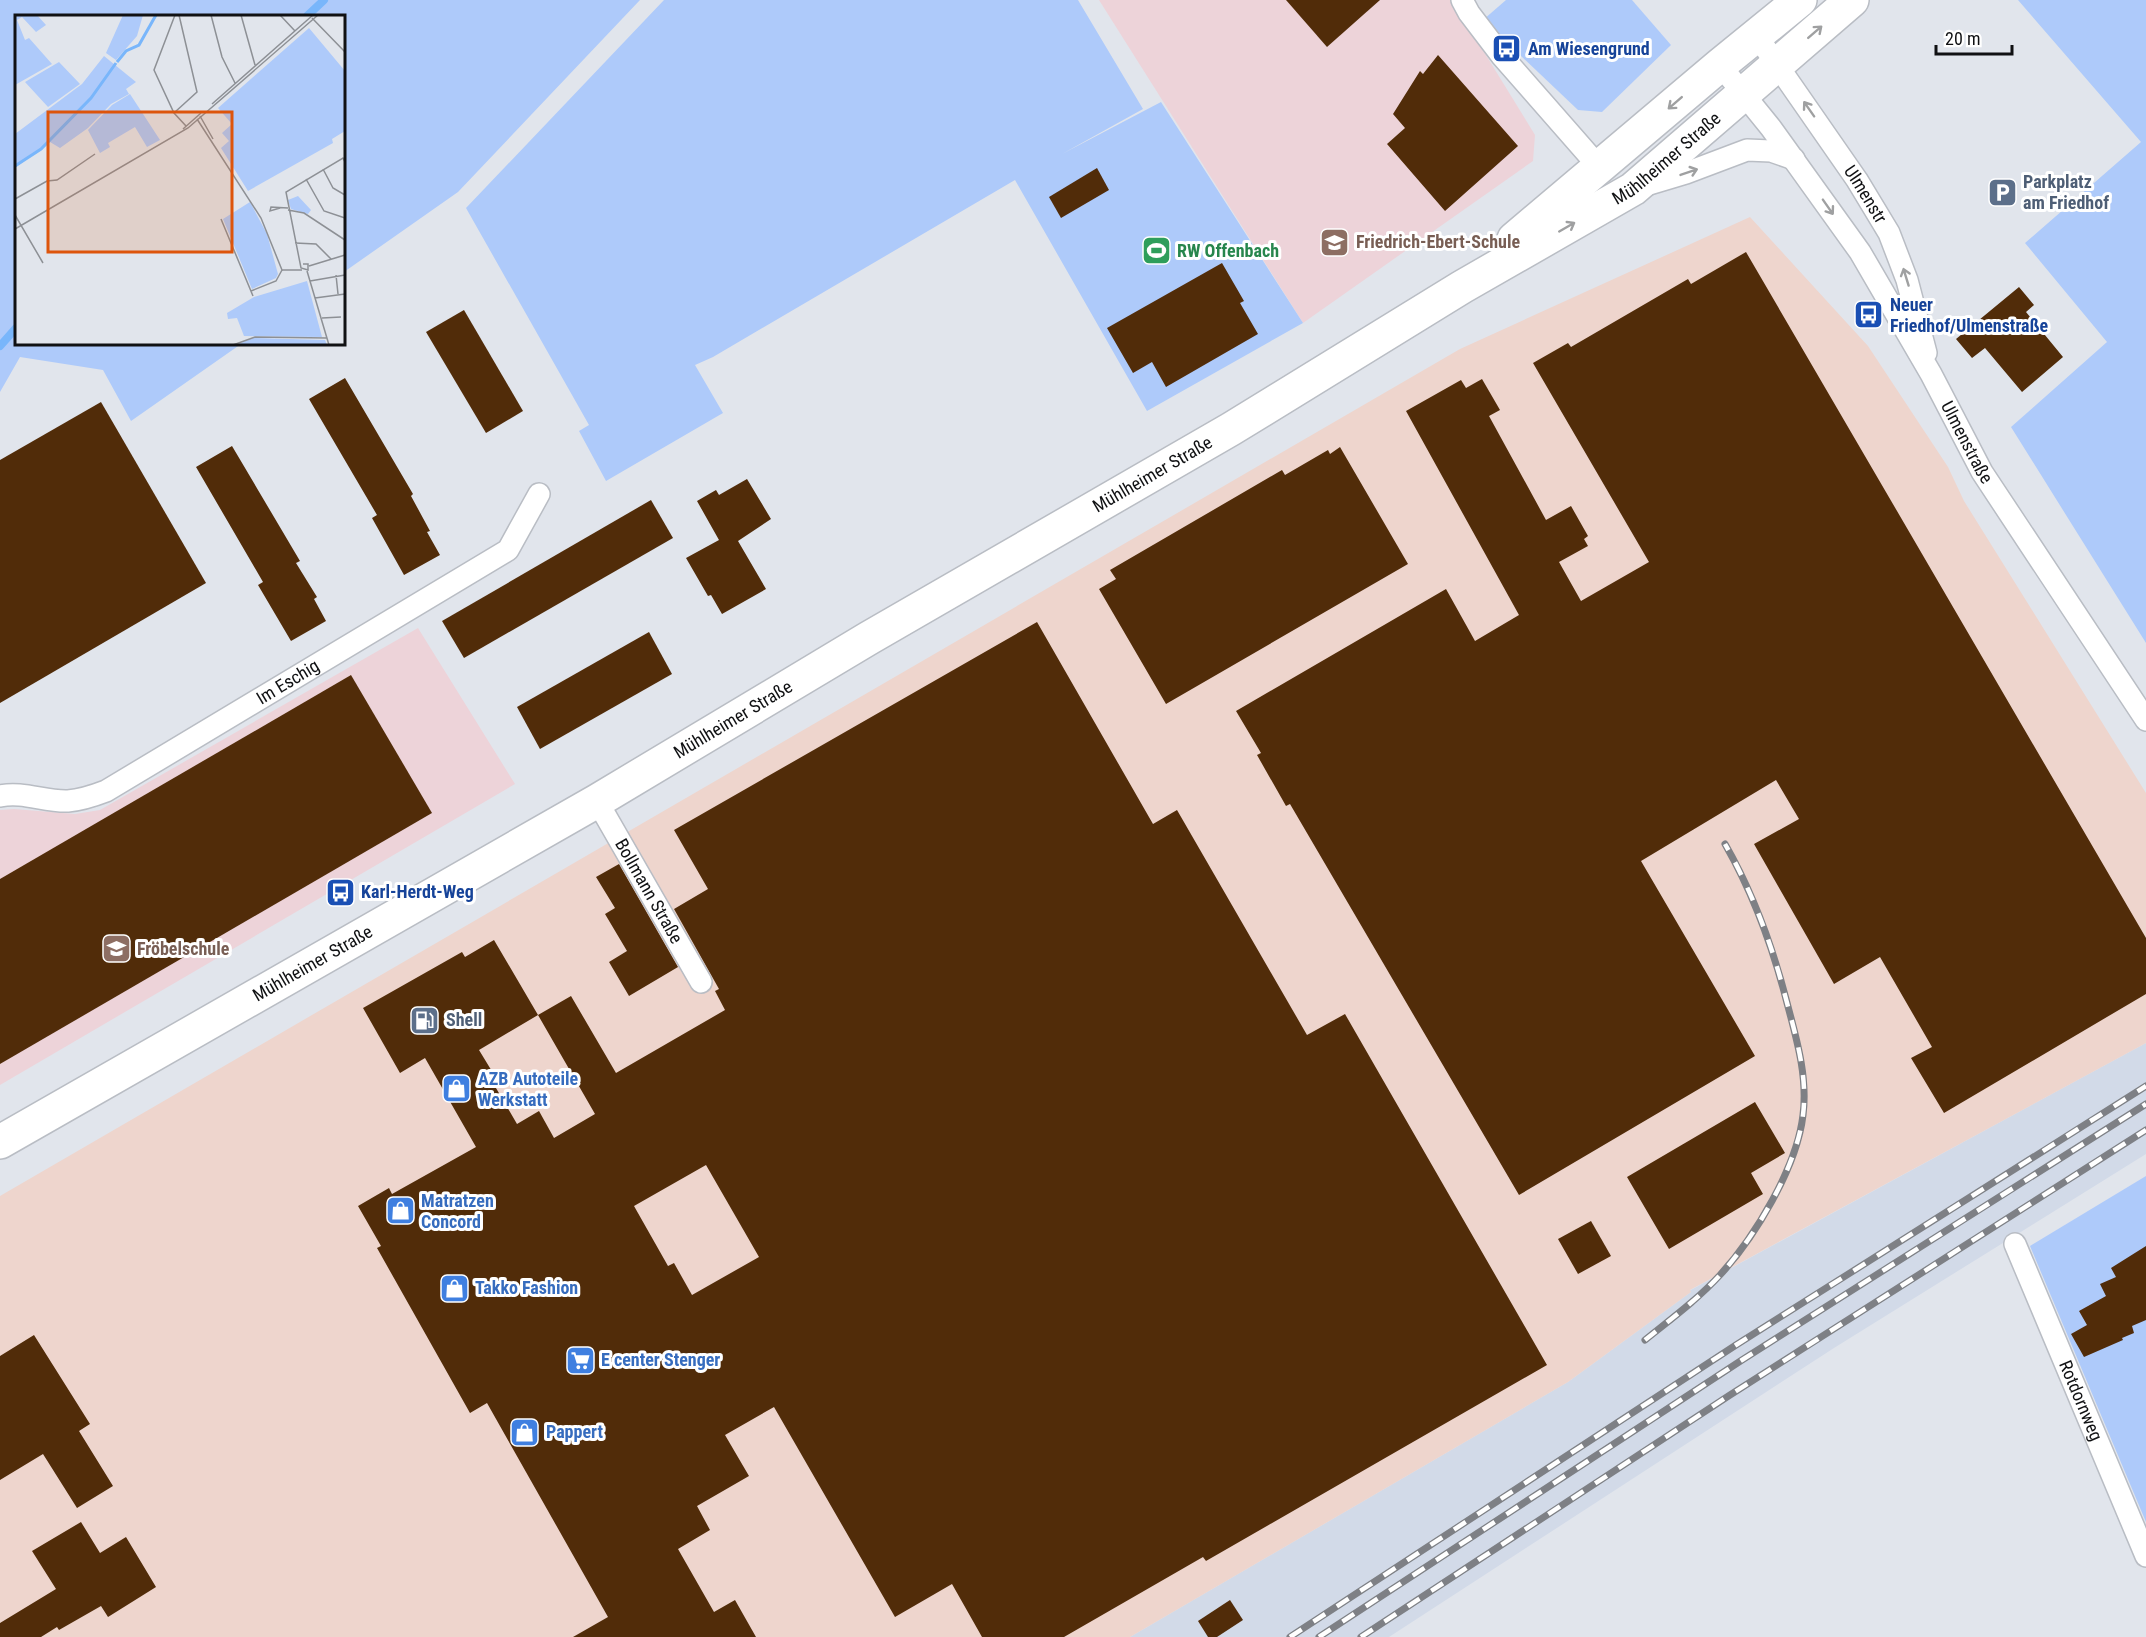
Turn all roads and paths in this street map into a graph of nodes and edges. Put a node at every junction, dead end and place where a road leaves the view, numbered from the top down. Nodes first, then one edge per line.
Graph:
1 (1800, 0) edge
2 (1852, 0) edge
3 (1472, 4) edge
4 (1757, 36) junction
5 (1720, 64) junction
6 (1778, 65) junction
7 (1744, 95) junction
8 (1794, 159) junction
9 (1599, 168) junction
10 (1633, 189) junction
11 (1462, 287) junction
12 (1931, 374) junction
13 (539, 494) dead end
14 (2146, 720) edge
15 (0, 796) edge
16 (597, 801) junction
17 (701, 982) dead end
18 (0, 1142) edge
19 (2015, 1245) dead end
20 (2146, 1556) edge

1 - 4 main road, Mühlheimer Straße
6 -> 2 main road, Mühlheimer Straße
3 - 9 street
4 - 5 main road, Mühlheimer Straße
4 - 6 street, Ulmenstr
5 - 7 street, Ulmenstraße
5 -> 9 main road, Mühlheimer Straße
6 - 7 main road, Mühlheimer Straße
12 -> 6 street, Ulmenstr
7 - 8 street, Ulmenstraße
7 - 10 main road, Mühlheimer Straße
10 -> 8 street
8 -> 12 street, Ulmenstraße
9 - 11 main road, Mühlheimer Straße
11 -> 10 main road, Mühlheimer Straße
11 - 16 main road, Mühlheimer Straße
12 - 14 street, Ulmenstraße
13 - 15 street, Im Eschig
16 - 17 street, Bollmann Straße
16 - 18 main road, Mühlheimer Straße
19 - 20 street, Rotdornweg

